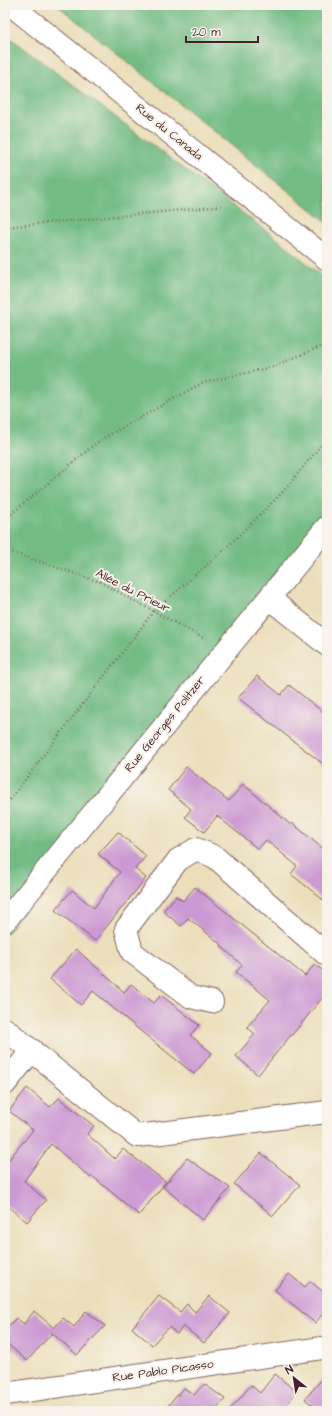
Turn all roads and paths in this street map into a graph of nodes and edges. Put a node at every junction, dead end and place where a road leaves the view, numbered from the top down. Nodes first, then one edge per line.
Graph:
1 (11, 5) edge
2 (256, 202) junction
3 (5, 227) edge
4 (327, 259) edge
5 (327, 344) edge
6 (327, 438) edge
7 (5, 519) edge
8 (327, 527) edge
9 (5, 550) edge
10 (269, 598) junction
11 (154, 611) junction
12 (327, 645) edge
13 (225, 651) junction
14 (5, 806) edge
15 (5, 921) edge
16 (327, 955) edge
17 (212, 1002) dead end
18 (5, 1030) edge
19 (32, 1050) junction
20 (5, 1084) edge
21 (327, 1112) edge
22 (322, 1348) dead end
23 (5, 1394) edge

1 - 2 street, Rue du Canada
2 - 3 path
2 - 4 street, Rue du Canada
5 - 7 path
6 - 11 path
8 - 10 street, Rue Georges Politzer
9 - 11 path, Allée du Prieur
10 - 12 street
10 - 13 street, Rue Georges Politzer
11 - 13 path, Allée du Prieur
11 - 14 path
13 - 15 street, Rue Georges Politzer
16 - 17 street
18 - 19 street
19 - 20 street
19 - 21 street
22 - 23 street, Rue Pablo Picasso

